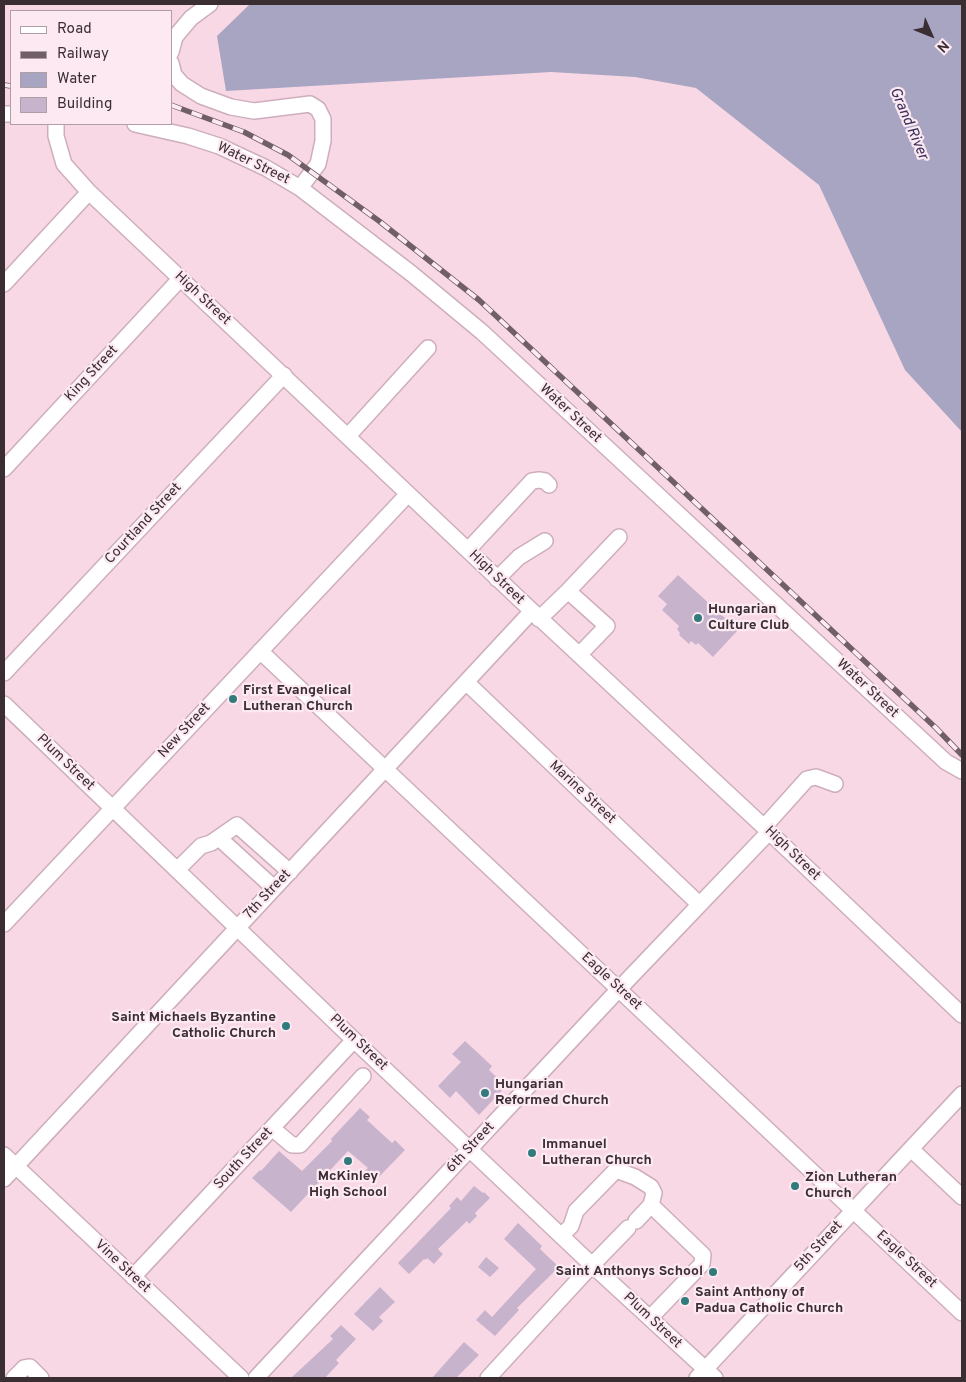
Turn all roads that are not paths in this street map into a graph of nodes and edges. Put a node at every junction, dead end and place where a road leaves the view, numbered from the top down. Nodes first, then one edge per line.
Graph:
1 (210, 4) edge
2 (172, 48) edge
3 (172, 67) edge
4 (56, 125) edge
5 (139, 125) edge
6 (300, 188) junction
7 (89, 192) junction
8 (180, 279) junction
9 (4, 284) edge
10 (428, 348) dead end
11 (284, 375) junction
12 (348, 436) junction
13 (4, 469) edge
14 (549, 485) dead end
15 (408, 494) junction
16 (619, 537) dead end
17 (545, 541) dead end
18 (468, 550) junction
19 (497, 579) junction
20 (568, 591) junction
21 (536, 615) junction
22 (260, 651) junction
23 (579, 655) junction
24 (4, 673) edge
25 (466, 682) junction
26 (4, 704) edge
27 (385, 769) junction
28 (962, 771) edge
29 (835, 784) dead end
30 (112, 809) junction
31 (766, 829) junction
32 (219, 838) junction
33 (176, 870) junction
34 (290, 872) junction
35 (274, 888) junction
36 (699, 904) junction
37 (4, 924) edge
38 (237, 928) junction
39 (619, 989) junction
40 (962, 1015) edge
41 (354, 1040) junction
42 (363, 1076) dead end
43 (962, 1094) edge
44 (272, 1128) junction
45 (470, 1149) junction
46 (911, 1149) junction
47 (4, 1155) edge
48 (16, 1166) junction
49 (4, 1179) edge
50 (962, 1197) edge
51 (651, 1205) junction
52 (853, 1211) junction
53 (561, 1236) junction
54 (592, 1265) junction
55 (133, 1277) junction
56 (962, 1313) edge
57 (650, 1318) junction
58 (706, 1375) edge
59 (14, 1378) edge
60 (41, 1378) edge
61 (241, 1378) edge
62 (256, 1378) edge
63 (488, 1378) edge

1 - 2 street
3 - 6 street
4 - 7 street, High Street
5 - 6 street, Water Street
6 - 28 street, Water Street
7 - 8 street, High Street
7 - 9 street
8 - 11 street, High Street
8 - 13 street, King Street
10 - 12 street
11 - 12 street, High Street
11 - 24 street, Courtland Street
12 - 15 street, High Street
14 - 18 street
15 - 18 street, High Street
15 - 22 street, New Street
16 - 20 street, 7th Street
17 - 19 street
18 - 19 street, High Street
19 - 21 street, High Street
20 - 21 street, 7th Street
20 - 23 street
21 - 23 street, High Street
21 - 25 street, 7th Street
22 - 27 street, Eagle Street
22 - 30 street, New Street
23 - 31 street, High Street
25 - 27 street, 7th Street
25 - 36 street, Marine Street
26 - 30 street, Plum Street
27 - 34 street, 7th Street
27 - 39 street, Eagle Street
29 - 31 street, 6th Street
30 - 33 street, Plum Street
30 - 37 street, New Street
31 - 36 street, 6th Street
31 - 40 street, High Street
32 - 33 street
32 - 34 street
32 - 35 street
33 - 38 street, Plum Street
34 - 35 street, 7th Street
35 - 38 street, 7th Street
36 - 39 street, 6th Street
38 - 41 street, Plum Street
38 - 48 street, 7th Street
39 - 45 street, 6th Street
39 - 52 street, Eagle Street
41 - 44 street, South Street
41 - 45 street, Plum Street
42 - 44 street
43 - 46 street, 5th Street
44 - 55 street, South Street
45 - 53 street, Plum Street
45 - 62 street, 6th Street
46 - 50 street
46 - 52 street, 5th Street
47 - 48 street, Vine Street
48 - 49 street, 7th Street
48 - 55 street, Vine Street
51 - 53 street
51 - 54 street
51 - 57 street
52 - 56 street, Eagle Street
52 - 58 street, 5th Street
53 - 54 street, Plum Street
54 - 57 street, Plum Street
54 - 63 street
55 - 61 street, Vine Street
57 - 58 street, Plum Street
59 - 60 street

